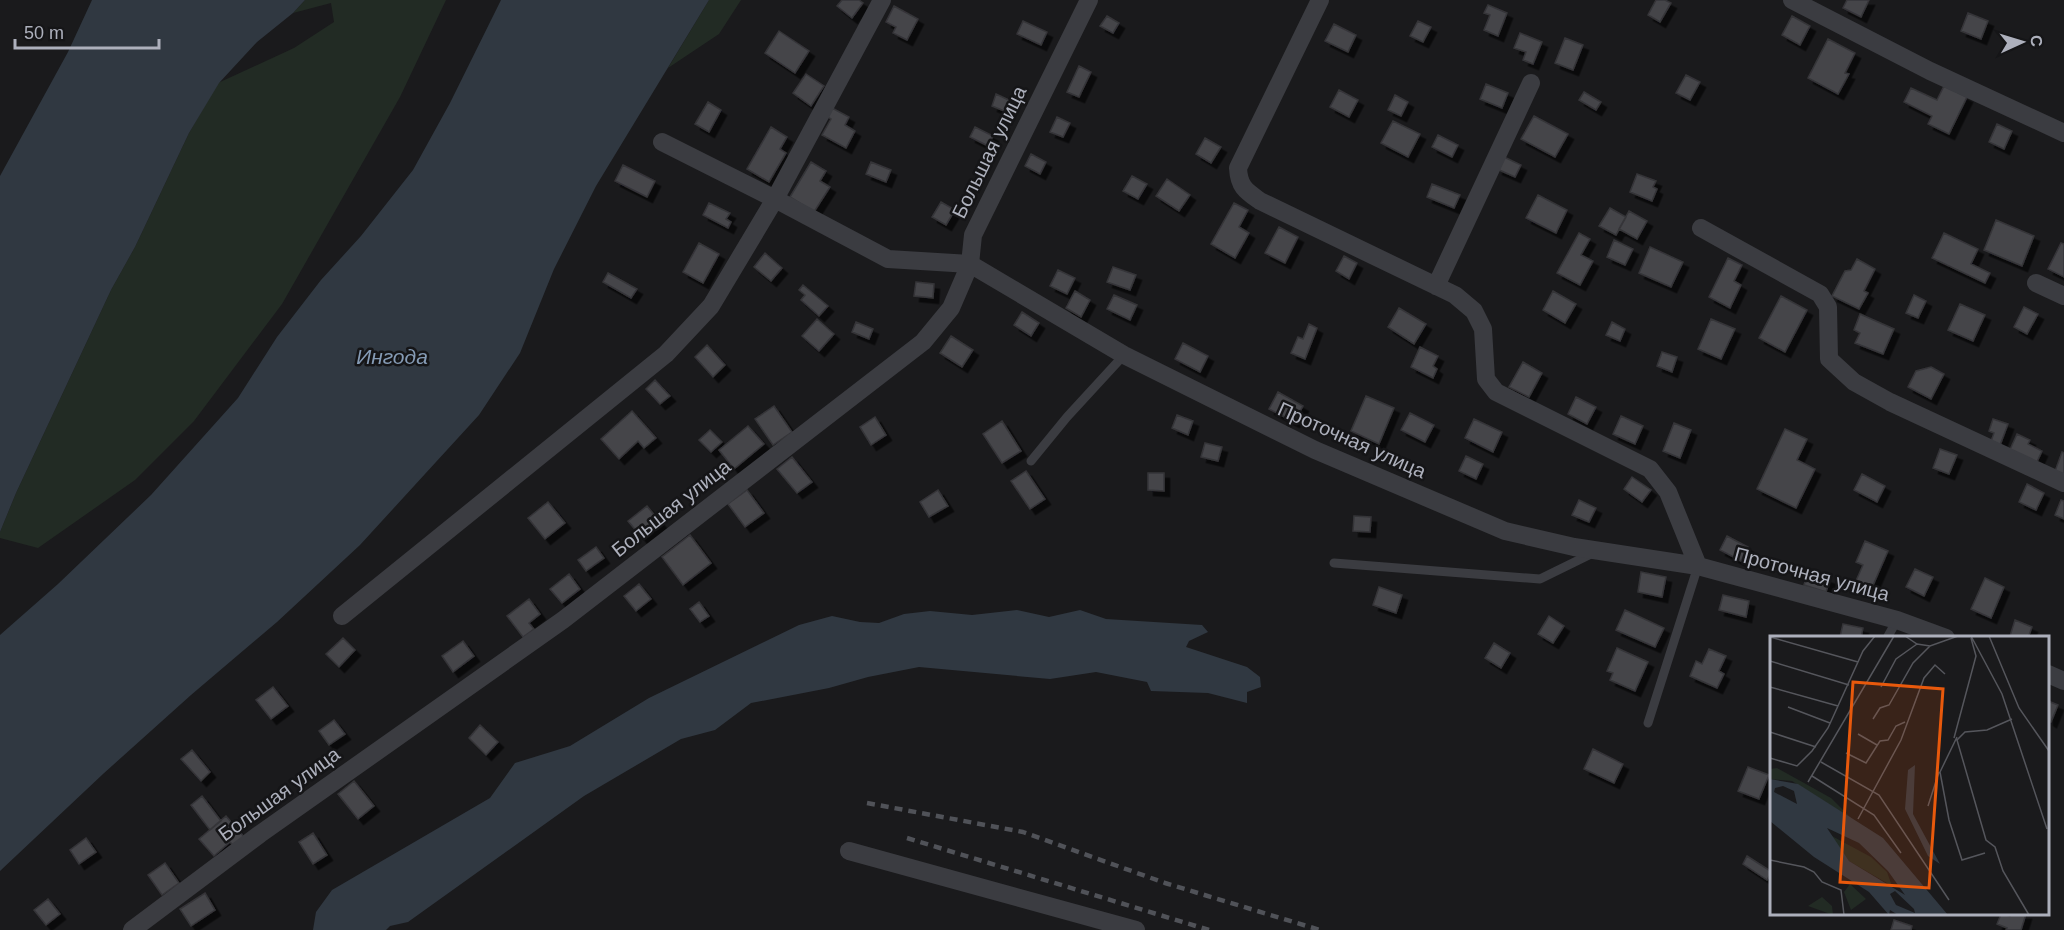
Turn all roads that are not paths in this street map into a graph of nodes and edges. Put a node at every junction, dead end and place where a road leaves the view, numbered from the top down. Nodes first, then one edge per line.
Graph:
1 (882, 0) edge
2 (1089, 0) edge
3 (1320, 0) edge
4 (1792, 0) edge
5 (1531, 83) dead end
6 (2064, 133) edge
7 (662, 142) dead end
8 (775, 199) junction
9 (1701, 228) dead end
10 (970, 264) junction
11 (2036, 283) dead end
12 (1436, 286) junction
13 (2064, 296) edge
14 (1124, 356) junction
15 (1031, 461) dead end
16 (2064, 483) edge
17 (1598, 551) junction
18 (1334, 563) dead end
19 (1698, 566) junction
20 (342, 616) dead end
21 (1897, 620) junction
22 (1888, 636) edge
23 (1941, 636) edge
24 (2049, 674) edge
25 (2064, 681) edge
26 (1648, 723) dead end
27 (849, 851) dead end
28 (132, 930) edge
29 (1136, 930) edge

1 - 8 street
2 - 10 street, Большая улица
3 - 12 street
4 - 6 street
5 - 12 street
7 - 8 street, Проточная улица
8 - 10 street, Проточная улица
8 - 20 street
9 - 16 street
10 - 14 street, Проточная улица
10 - 28 street, Большая улица
11 - 13 street
12 - 19 street
14 - 15 lane
14 - 17 street, Проточная улица
17 - 18 lane
17 - 19 street, Проточная улица
19 - 21 street, Проточная улица
19 - 26 lane
21 - 22 lane
21 - 23 street, Проточная улица
24 - 25 street
27 - 29 street

